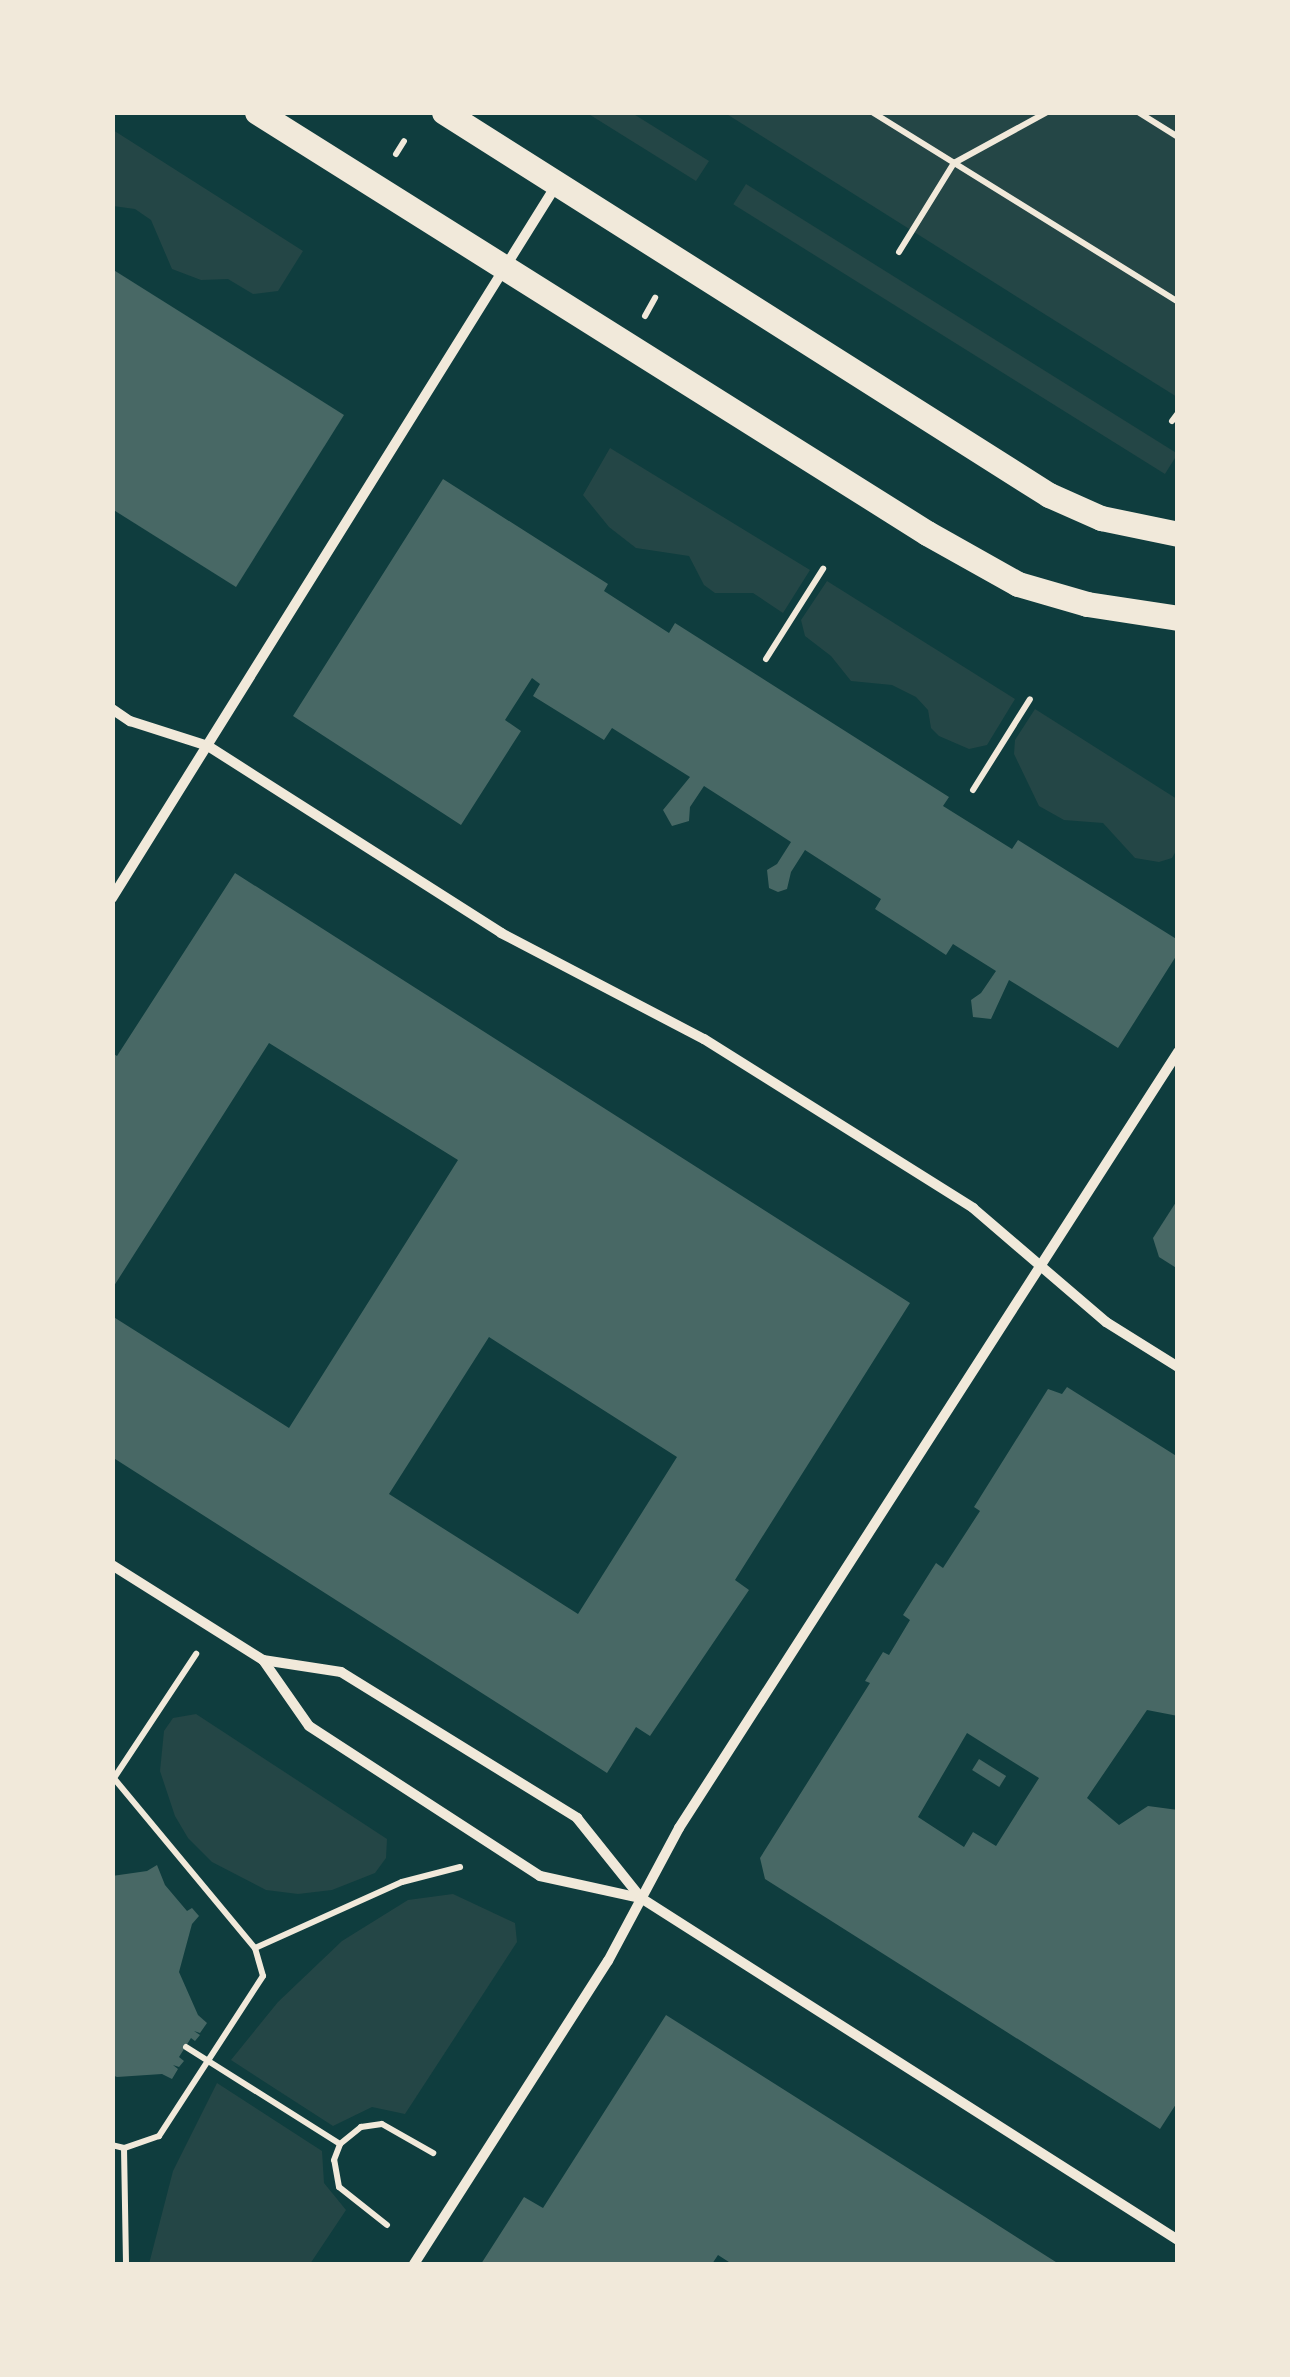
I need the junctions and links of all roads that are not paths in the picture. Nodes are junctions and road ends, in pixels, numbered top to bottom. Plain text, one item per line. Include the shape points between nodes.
1 (257, 112) edge
2 (444, 112) edge
3 (557, 184) junction
4 (506, 268) junction
5 (1178, 534) edge
6 (1178, 618) edge
7 (112, 709) edge
8 (208, 746) junction
9 (112, 898) edge
10 (1178, 1052) edge
11 (1041, 1266) junction
12 (1178, 1367) edge
13 (112, 1565) edge
14 (264, 1660) junction
15 (641, 1898) junction
16 (1178, 2240) edge
17 (414, 2264) edge

1 - 4 main road
2 - 3 main road
3 - 4 street
3 - 5 main road via 1049,494 1101,518
4 - 6 main road via 1018,584 1087,604
4 - 8 street
7 - 8 street
8 - 9 street
8 - 11 street via 501,932 704,1039 973,1208
10 - 11 street
11 - 12 street via 1106,1322
11 - 15 street via 679,1828
13 - 14 street
14 - 15 street via 341,1672 577,1818
14 - 15 street via 309,1726 540,1876
15 - 16 street
15 - 17 street via 608,1961

